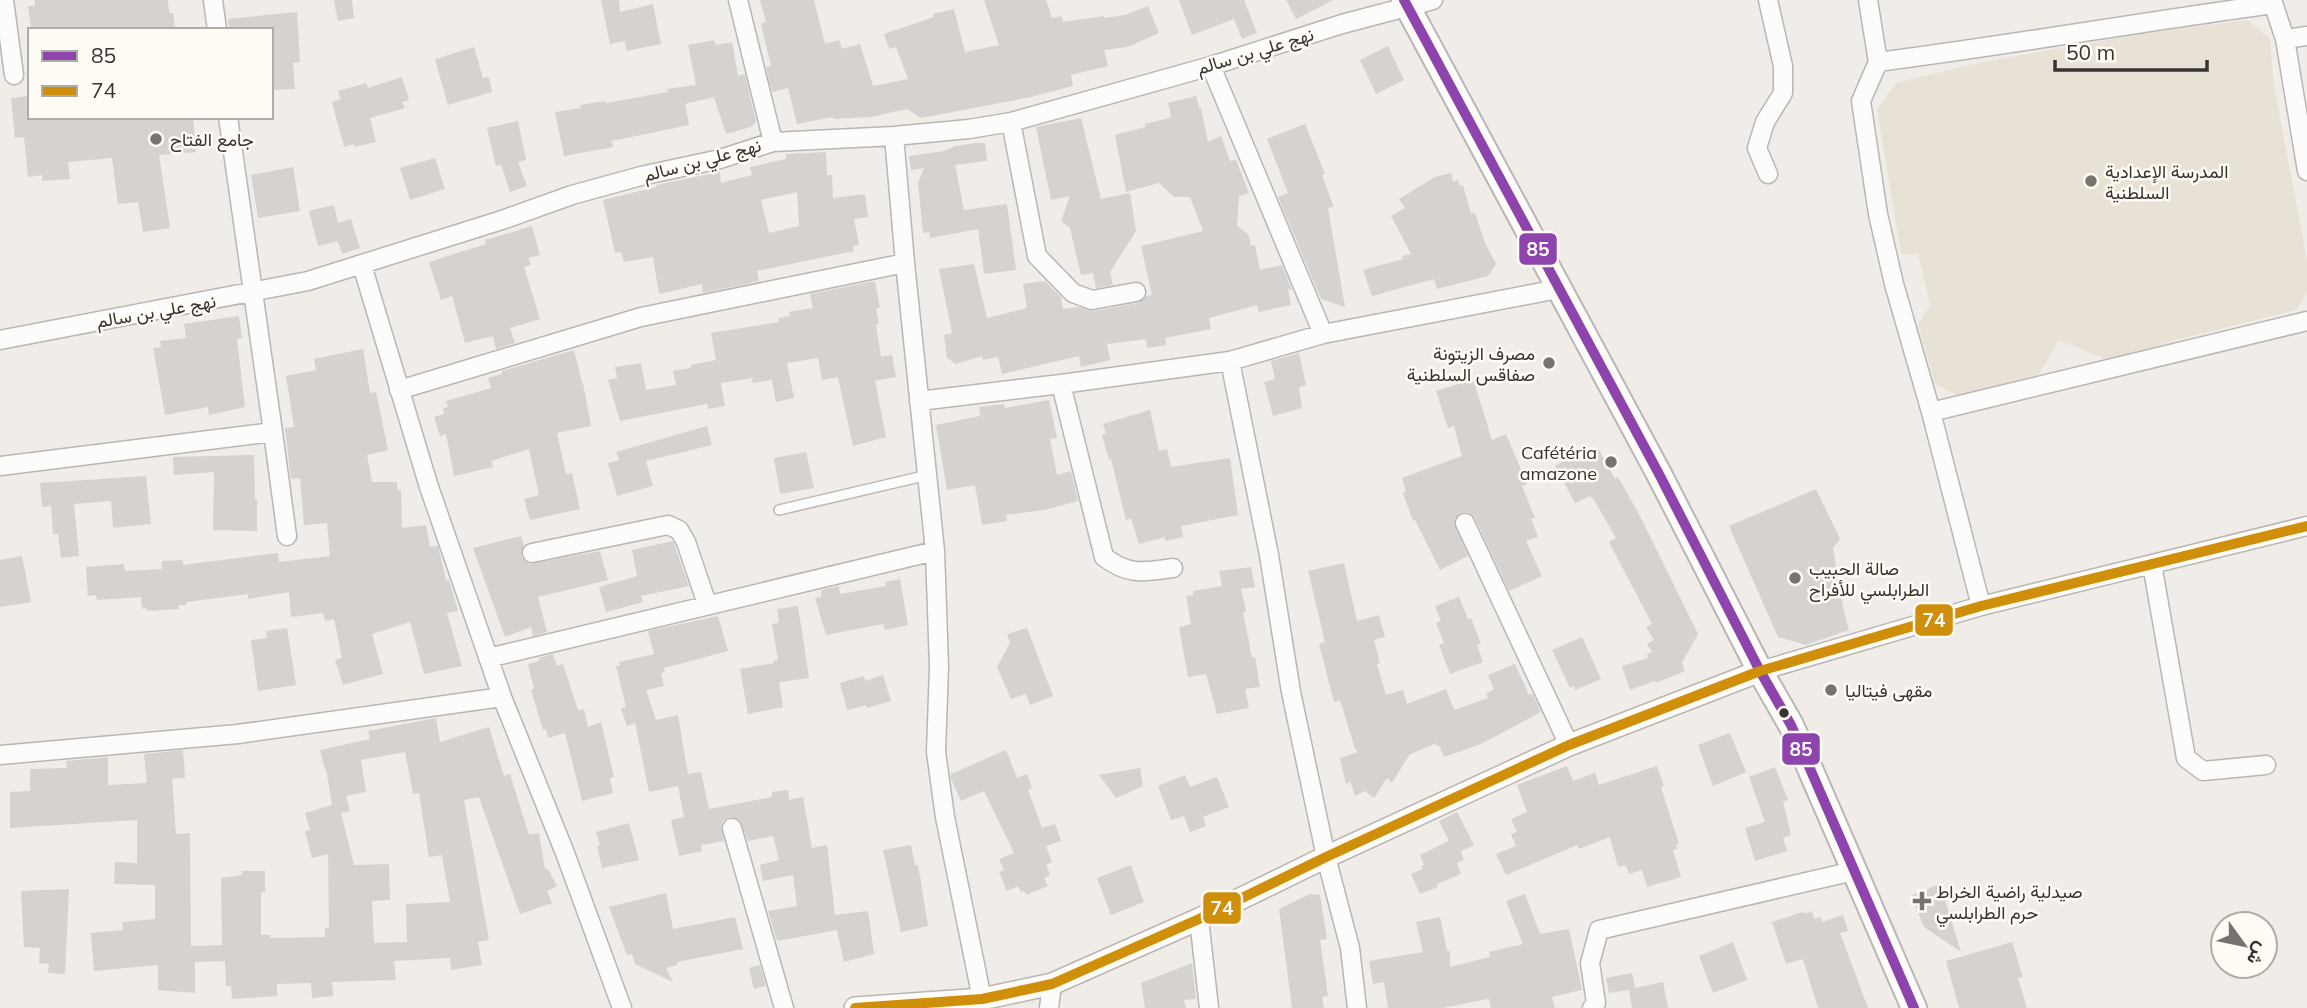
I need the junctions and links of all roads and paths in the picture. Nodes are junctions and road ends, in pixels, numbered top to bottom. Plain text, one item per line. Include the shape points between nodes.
1 (4, 0) edge
2 (213, 0) edge
3 (738, 0) edge
4 (1433, 0) edge
5 (1768, 0) edge
6 (1868, 0) edge
7 (2273, 2) edge
8 (1406, 4) edge
9 (217, 28) edge
10 (2307, 36) edge
11 (2285, 39) junction
12 (1878, 62) junction
13 (1211, 66) junction
14 (14, 75) dead end
15 (228, 119) edge
16 (1012, 122) junction
17 (894, 136) junction
18 (773, 142) junction
19 (2307, 170) edge
20 (1768, 174) dead end
21 (905, 263) junction
22 (362, 265) junction
23 (1558, 289) junction
24 (1136, 292) dead end
25 (252, 294) junction
26 (2307, 321) edge
27 (1323, 334) junction
28 (0, 340) edge
29 (1230, 362) junction
30 (1061, 384) junction
31 (399, 390) junction
32 (919, 401) junction
33 (1931, 412) junction
34 (273, 432) junction
35 (0, 466) edge
36 (928, 475) junction
37 (779, 510) dead end
38 (1465, 523) dead end
39 (2307, 526) edge
40 (287, 536) dead end
41 (935, 551) junction
42 (532, 553) dead end
43 (2152, 564) junction
44 (1173, 568) dead end
45 (707, 604) junction
46 (1981, 606) junction
47 (488, 658) junction
48 (1760, 671) junction
49 (502, 697) junction
50 (1569, 745) junction
51 (0, 755) edge
52 (2266, 765) dead end
53 (732, 828) dead end
54 (1326, 857) junction
55 (1854, 871) junction
56 (1199, 919) junction
57 (1052, 984) junction
58 (982, 999) junction
59 (622, 1008) edge
60 (783, 1008) edge
61 (855, 1008) edge
62 (1049, 1008) edge
63 (1209, 1008) edge
64 (1357, 1008) edge
65 (1592, 1008) edge
66 (1914, 1008) edge

1 - 14 street
2 - 9 street
3 - 18 street
4 - 8 street, نهج علي بن سالم
5 - 20 street via 1783,66 1783,93 1765,122 1757,148
6 - 12 street
7 - 11 street
7 - 12 street
8 - 13 street, نهج علي بن سالم
8 - 23 main road
10 - 11 street
11 - 19 street
12 - 33 street via 1861,101 1878,214
13 - 16 street, نهج علي بن سالم
13 - 27 street
15 - 25 street
16 - 17 street, نهج علي بن سالم
16 - 24 street via 1037,256 1073,293 1083,297 1092,300
17 - 18 street, نهج علي بن سالم
17 - 21 street
18 - 22 street, نهج علي بن سالم via 572,195
21 - 31 street via 641,317
21 - 32 street
22 - 25 street, نهج علي بن سالم
22 - 31 street
23 - 27 street
23 - 48 main road
25 - 28 street, نهج علي بن سالم
25 - 34 street
26 - 33 street
27 - 29 street
29 - 30 street
29 - 54 street
30 - 32 street
30 - 44 street via 1104,557 1126,570
31 - 47 street
32 - 36 street
33 - 46 street
34 - 35 street
34 - 40 street
36 - 37 lane
36 - 41 street
38 - 50 street
39 - 43 street
41 - 45 street
41 - 58 street via 936,752
42 - 45 street via 668,525 679,530 686,542
43 - 46 street
43 - 52 street via 2186,758 2203,771
45 - 47 street
46 - 48 street
47 - 49 street
48 - 50 street
48 - 55 main road via 1791,725
49 - 51 street via 238,734
49 - 59 street
50 - 54 street
53 - 60 street
54 - 56 street
54 - 64 street via 1350,948
55 - 65 street via 1599,930 1590,963 1596,1003
55 - 66 main road
56 - 57 street
56 - 63 street
57 - 58 street
57 - 62 street
58 - 61 street

